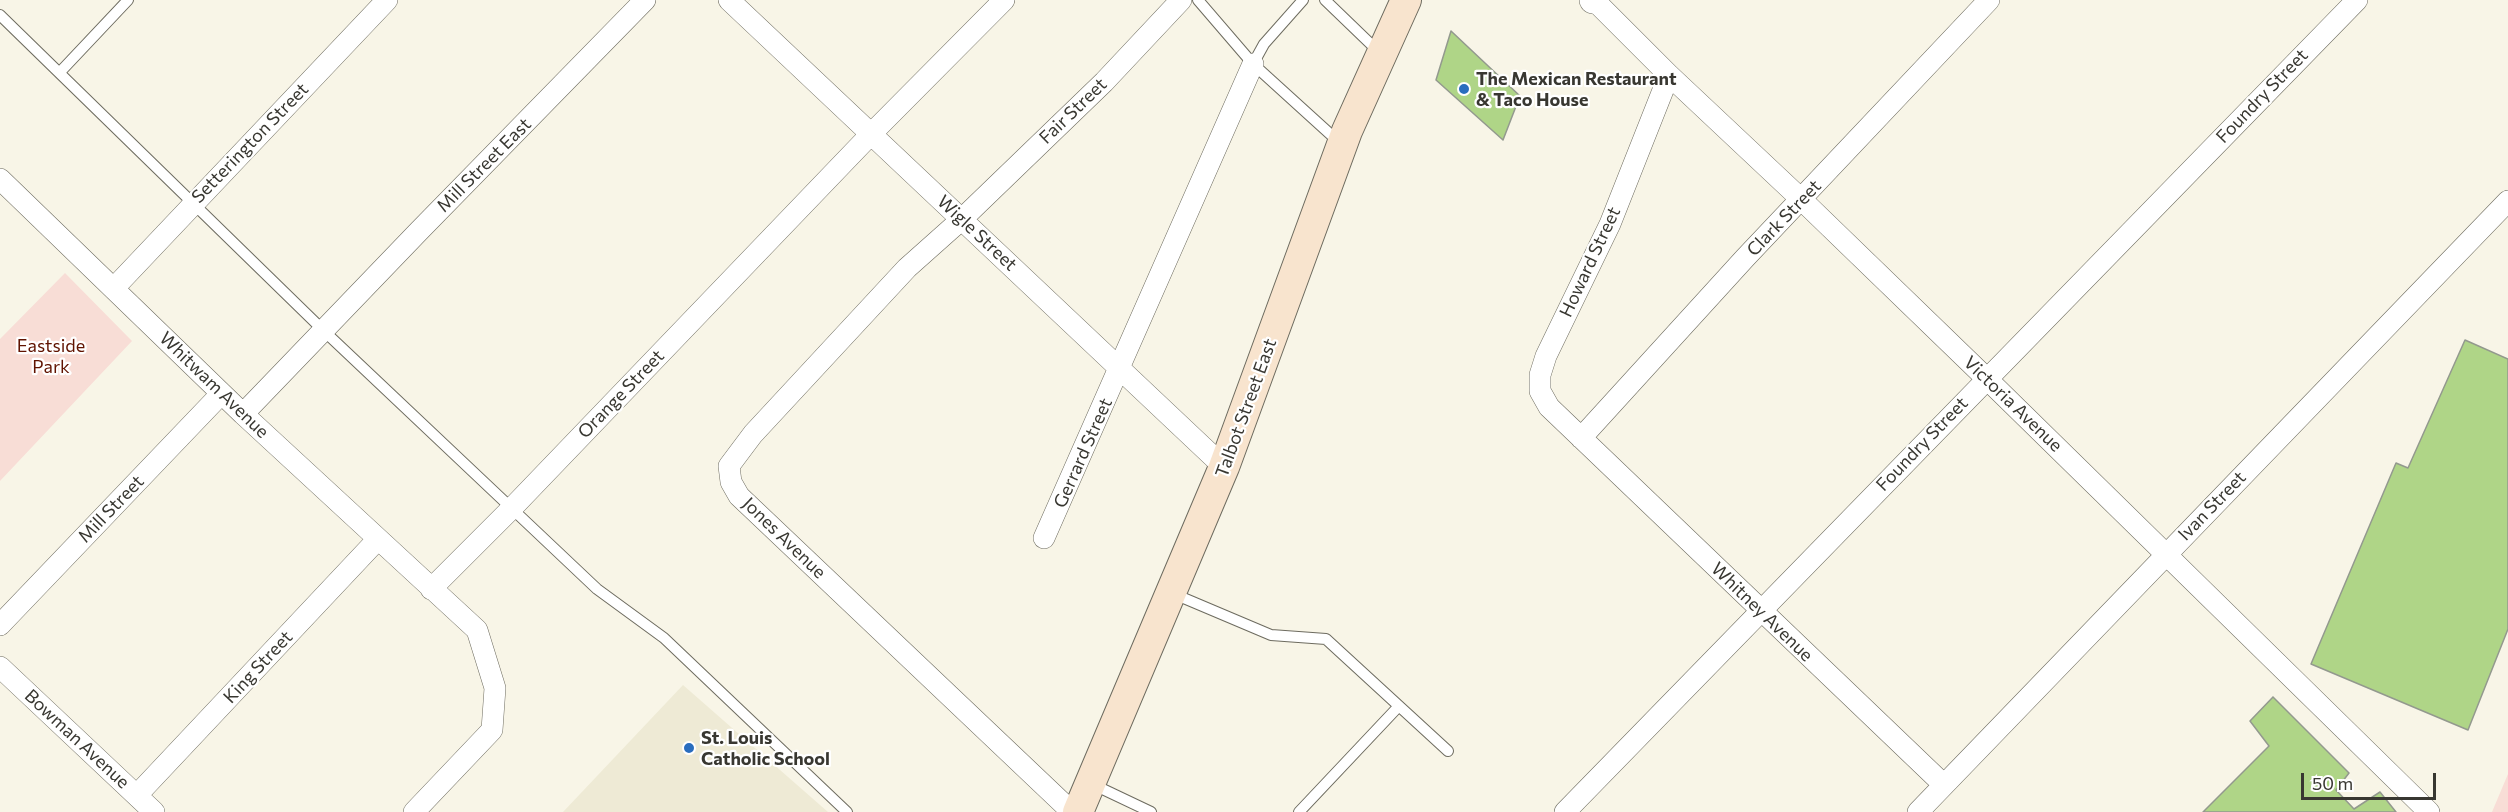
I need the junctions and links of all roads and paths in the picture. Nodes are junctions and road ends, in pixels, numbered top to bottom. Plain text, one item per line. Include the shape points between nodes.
1 (128, 0) edge
2 (387, 0) edge
3 (645, 0) edge
4 (729, 0) edge
5 (1004, 0) edge
6 (1181, 0) edge
7 (1198, 0) edge
8 (1303, 0) edge
9 (1325, 0) edge
10 (1594, 0) edge
11 (1989, 0) edge
12 (2357, 0) edge
13 (1404, 1) edge
14 (0, 15) edge
15 (1382, 54) junction
16 (1253, 64) junction
17 (61, 72) junction
18 (1669, 75) junction
19 (872, 133) junction
20 (1342, 145) junction
21 (0, 179) edge
22 (1802, 200) junction
23 (2508, 201) edge
24 (193, 203) junction
25 (962, 219) junction
26 (114, 288) junction
27 (324, 331) junction
28 (1121, 368) junction
29 (1986, 378) junction
30 (222, 394) junction
31 (243, 414) junction
32 (1581, 438) junction
33 (1224, 467) junction
34 (512, 508) junction
35 (1044, 538) dead end
36 (378, 539) junction
37 (2166, 553) junction
38 (431, 589) junction
39 (1171, 592) junction
40 (1760, 610) junction
41 (0, 625) edge
42 (0, 667) edge
43 (1399, 706) junction
44 (1448, 751) dead end
45 (1090, 783) junction
46 (1944, 785) junction
47 (137, 795) junction
48 (154, 812) edge
49 (414, 812) edge
50 (847, 812) edge
51 (1072, 812) edge
52 (1078, 812) edge
53 (1151, 812) edge
54 (1299, 812) edge
55 (1565, 812) edge
56 (1918, 812) edge
57 (2429, 812) edge

1 - 17 lane
2 - 24 street, Setterington Street
3 - 27 street, Mill Street East
4 - 19 street, Wigle Street
5 - 19 street, Orange Street
6 - 25 street, Fair Street via 1104,82
7 - 16 lane
8 - 16 lane via 1264,44
9 - 15 lane
10 - 18 street, Victoria Avenue
11 - 22 street, Clark Street
12 - 29 street, Foundry Street
13 - 15 main road, Talbot Street East
14 - 17 lane
15 - 20 main road, Talbot Street East
16 - 20 lane
16 - 28 street, Gerrard Street
17 - 24 lane
18 - 22 street, Victoria Avenue
18 - 32 street, Howard Street via 1610,224 1540,375 1540,391 1549,407
19 - 25 street, Wigle Street
19 - 34 street, Orange Street
20 - 33 main road, Talbot Street East
21 - 26 street, Whitwam Avenue
22 - 29 street, Victoria Avenue
22 - 32 street, Clark Street
23 - 37 street, Ivan Street
24 - 26 street, Setterington Street
24 - 27 lane
25 - 28 street, Wigle Street
25 - 51 street, Jones Avenue via 907,268 753,434 729,466 731,482 739,495
26 - 30 street, Whitwam Avenue
27 - 31 street
27 - 34 lane
28 - 33 street, Wigle Street
28 - 35 street, Gerrard Street
29 - 37 street, Victoria Avenue
29 - 40 street, Foundry Street
30 - 31 street, Whitwam Avenue
30 - 41 street, Mill Street
31 - 36 street, Whitwam Avenue
32 - 40 street, Whitney Avenue
33 - 39 main road, Talbot Street East
34 - 38 street, Orange Street
34 - 50 lane via 597,589 680,652
36 - 38 street, Whitwam Avenue
36 - 47 street, King Street
37 - 46 street, Ivan Street
37 - 57 street, Victoria Avenue
38 - 49 street via 477,630 495,688 492,730
39 - 43 lane via 1270,635 1326,639
39 - 45 main road, Talbot Street East
40 - 46 street, Whitney Avenue
40 - 55 street, Foundry Street
42 - 47 street, Bowman Avenue
43 - 44 lane
43 - 54 lane
45 - 52 main road, Talbot Street East
45 - 53 lane
46 - 56 street, Ivan Street
47 - 48 street, Bowman Avenue

